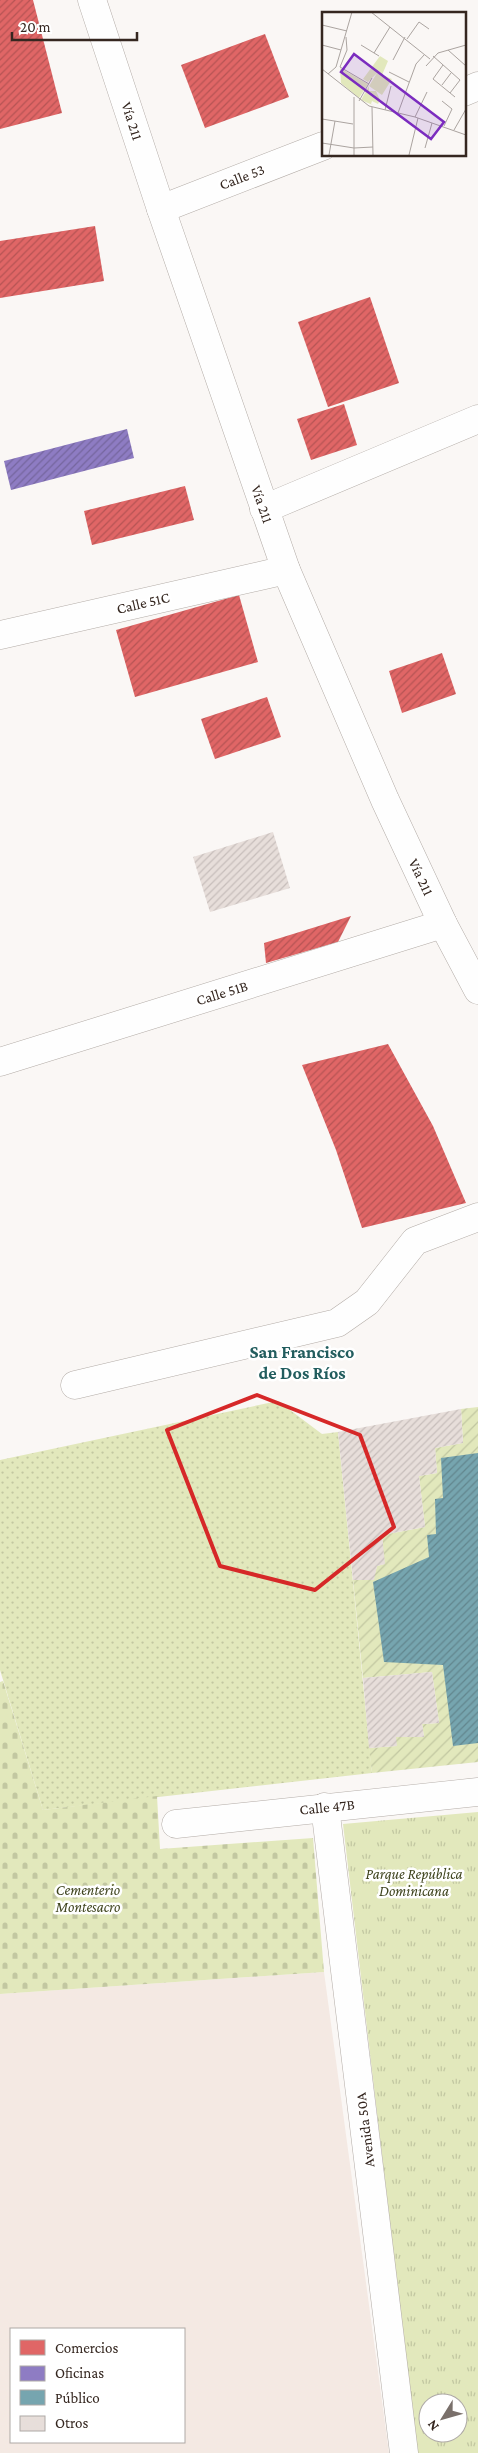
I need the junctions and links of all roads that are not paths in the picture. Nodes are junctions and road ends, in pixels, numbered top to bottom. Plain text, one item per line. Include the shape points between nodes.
1 (92, 0) edge
2 (478, 86) edge
3 (466, 91) edge
4 (322, 146) edge
5 (161, 209) junction
6 (478, 419) edge
7 (264, 510) junction
8 (286, 570) junction
9 (0, 635) edge
10 (443, 924) junction
11 (478, 990) edge
12 (0, 1062) edge
13 (478, 1217) edge
14 (75, 1385) dead end
15 (478, 1792) edge
16 (325, 1807) junction
17 (176, 1824) dead end
18 (404, 2453) edge

1 - 5 street, Vía 211
2 - 3 street
4 - 5 street, Calle 53
5 - 7 street, Vía 211
6 - 7 street
7 - 8 street, Vía 211
8 - 9 street, Calle 51C
8 - 10 street, Vía 211 via 385,800
10 - 11 street, Vía 211
10 - 12 street, Calle 51B
13 - 14 street via 415,1241 367,1302 336,1322
15 - 16 street, Calle 47B
16 - 17 street, Calle 47B
16 - 18 street, Avenida 50A

